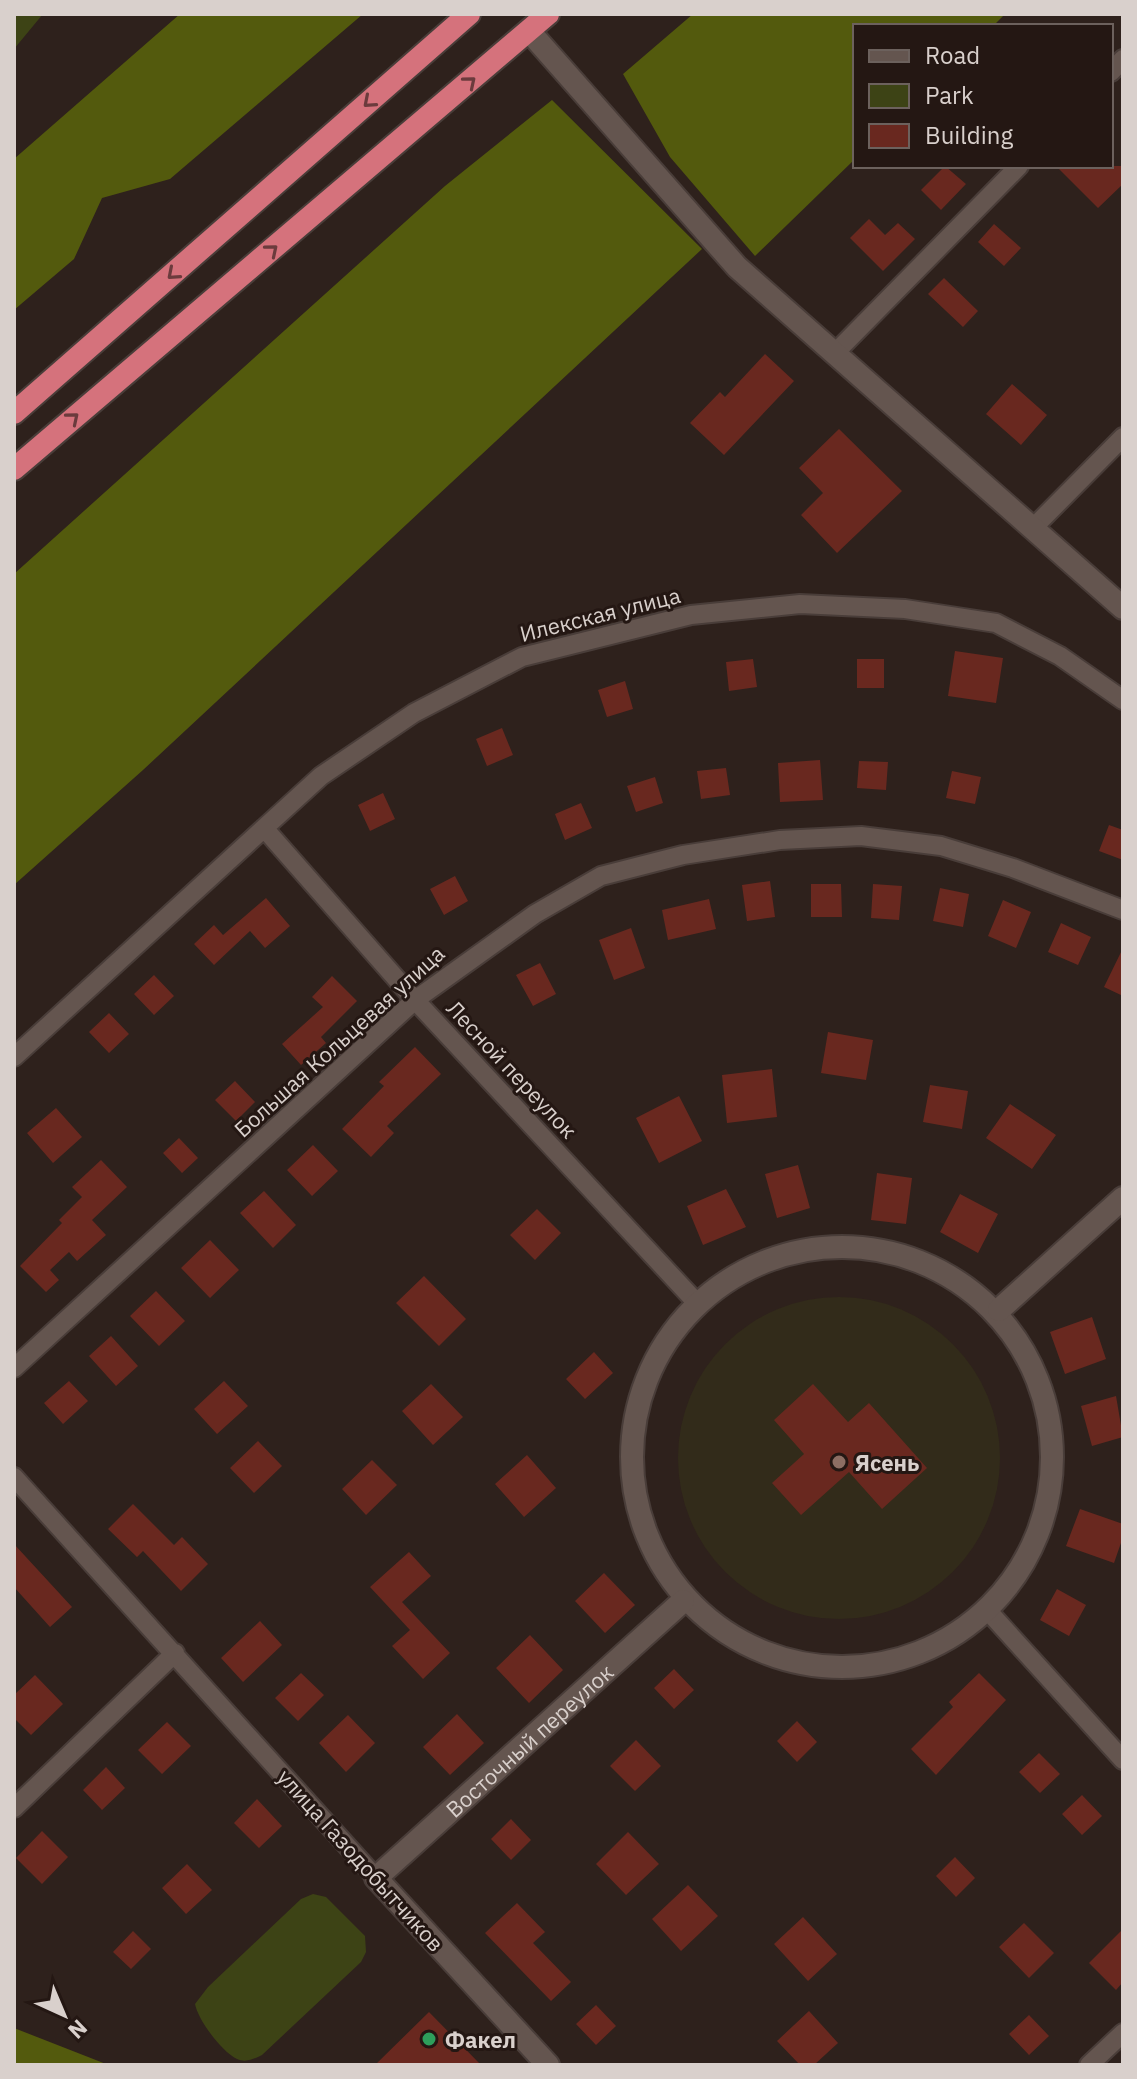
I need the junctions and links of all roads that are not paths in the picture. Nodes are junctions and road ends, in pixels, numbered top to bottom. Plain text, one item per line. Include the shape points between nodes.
1 (469, 14) edge
2 (548, 14) edge
3 (529, 31) junction
4 (1017, 168) edge
5 (835, 353) junction
6 (14, 413) edge
7 (1123, 437) edge
8 (14, 469) edge
9 (1034, 527) junction
10 (1123, 608) edge
11 (1123, 700) edge
12 (264, 828) junction
13 (1123, 910) edge
14 (415, 1000) junction
15 (14, 1057) edge
16 (1123, 1198) edge
17 (696, 1302) junction
18 (999, 1310) junction
19 (14, 1368) edge
20 (14, 1477) edge
21 (683, 1601) junction
22 (989, 1612) junction
23 (175, 1653) junction
24 (1123, 1760) edge
25 (14, 1808) edge
26 (376, 1878) junction
27 (1123, 2033) edge
28 (548, 2065) edge
29 (1089, 2065) edge

1 -> 6 highway
2 - 3 highway
3 - 5 street via 737,267
8 -> 3 highway
4 - 5 street
5 - 9 street
7 - 9 street
9 - 10 street
11 - 12 street, Илекская улица via 1060,656 996,623 905,609 800,604 691,615 522,657 414,713 321,776
12 - 14 street, Лесной переулок
12 - 15 street, Илекская улица
13 - 14 street, Большая Кольцевая улица via 941,846 861,836 780,840 683,855 601,876 535,914
14 - 17 street, Лесной переулок
14 - 19 street, Большая Кольцевая улица
16 - 18 street
17 - 18 street via 754,1265 812,1248 874,1248 939,1269
17 - 21 street via 673,1331 640,1391 631,1446 639,1510 653,1551
18 - 22 street via 1040,1385 1053,1444 1042,1524 1019,1572
20 - 23 street, улица Газодобытчиков
21 - 22 street via 756,1648 823,1666 908,1659
21 - 26 street, Восточный переулок
22 - 24 street
23 - 25 street
23 - 26 street, улица Газодобытчиков
26 - 28 street, улица Газодобытчиков
27 - 29 street

